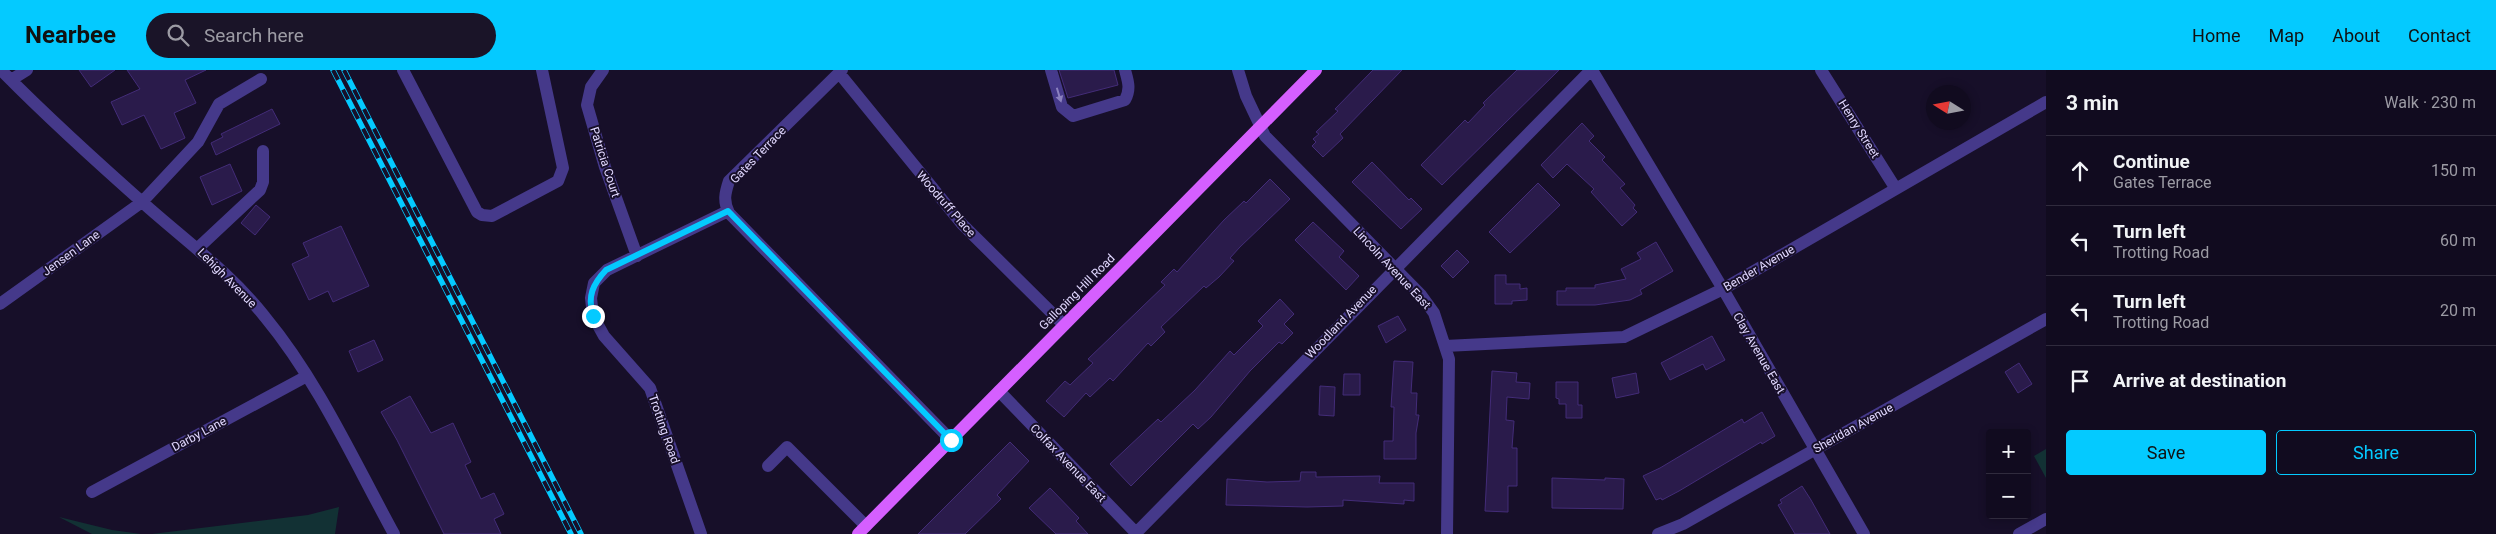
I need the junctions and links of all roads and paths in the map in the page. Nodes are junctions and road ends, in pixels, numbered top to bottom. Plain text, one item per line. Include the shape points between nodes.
1 (1, 70) edge
2 (27, 70) edge
3 (403, 70) edge
4 (542, 70) edge
5 (603, 70) edge
6 (1051, 70) edge
7 (1125, 70) edge
8 (1238, 70) edge
9 (1316, 70) edge
10 (1592, 70) edge
11 (1821, 70) edge
12 (841, 71) edge
13 (261, 79) dead end
14 (11, 80) junction
15 (2046, 102) edge
16 (1260, 126) junction
17 (263, 152) dead end
18 (1896, 189) junction
19 (142, 202) junction
20 (728, 211) junction
21 (198, 248) junction
22 (636, 256) junction
23 (1394, 268) junction
24 (1722, 289) junction
25 (0, 304) edge
26 (2046, 319) edge
27 (1064, 325) junction
28 (1445, 346) junction
29 (307, 376) junction
30 (999, 391) junction
31 (951, 440) junction
32 (1815, 449) junction
33 (768, 466) dead end
34 (92, 492) dead end
35 (2046, 519) edge
36 (862, 530) edge
37 (394, 534) edge
38 (701, 534) edge
39 (1136, 534) edge
40 (1448, 534) edge
41 (1658, 534) edge
42 (1864, 534) edge
43 (2019, 534) edge

1 - 14 street, Lehigh Avenue
2 - 14 street
3 - 4 street via 477,212 492,216 558,182 562,176 564,168
5 - 22 street, Patricia Court via 591,87 588,105 605,167
6 -> 7 street via 1062,107 1073,116 1126,100 1129,84
8 - 16 street, Lincoln Avenue East
9 - 16 main road, Galloping Hill Road
10 - 23 street, Woodland Avenue
10 - 24 street, Clay Avenue East
11 - 18 street, Henry Street
12 - 20 street, Gates Terrace via 729,181 724,200
12 - 27 street, Woodruff Place via 962,224
13 - 19 street, Jensen Lane via 218,104 198,142
14 - 19 street, Lehigh Avenue via 48,118
15 - 18 street, Bender Avenue
16 - 23 street, Lincoln Avenue East via 1265,136
16 - 27 main road, Galloping Hill Road
17 - 21 street via 260,190
18 - 24 street, Bender Avenue
19 - 21 street, Lehigh Avenue
19 - 25 street, Jensen Lane
20 - 22 street, Trotting Road
20 - 31 street
21 - 29 street, Lehigh Avenue via 266,317
22 - 38 street, Trotting Road via 606,270 594,283 591,309 604,336 650,388
23 - 28 street, Lincoln Avenue East via 1421,295 1434,314
23 - 39 street, Woodland Avenue
24 - 28 street, Bender Avenue via 1624,337
24 - 32 street, Clay Avenue East
26 - 32 street, Sheridan Avenue
27 - 30 main road, Galloping Hill Road
28 - 40 street, Lincoln Avenue East via 1450,359
29 - 34 street, Darby Lane
29 - 37 street, Lehigh Avenue
30 - 31 main road, Galloping Hill Road
30 - 39 street, Colfax Avenue East
31 - 36 main road, Galloping Hill Road
32 - 41 street, Sheridan Avenue via 1683,524
32 - 42 street, Clay Avenue East
33 - 36 street via 787,447
35 - 43 street

